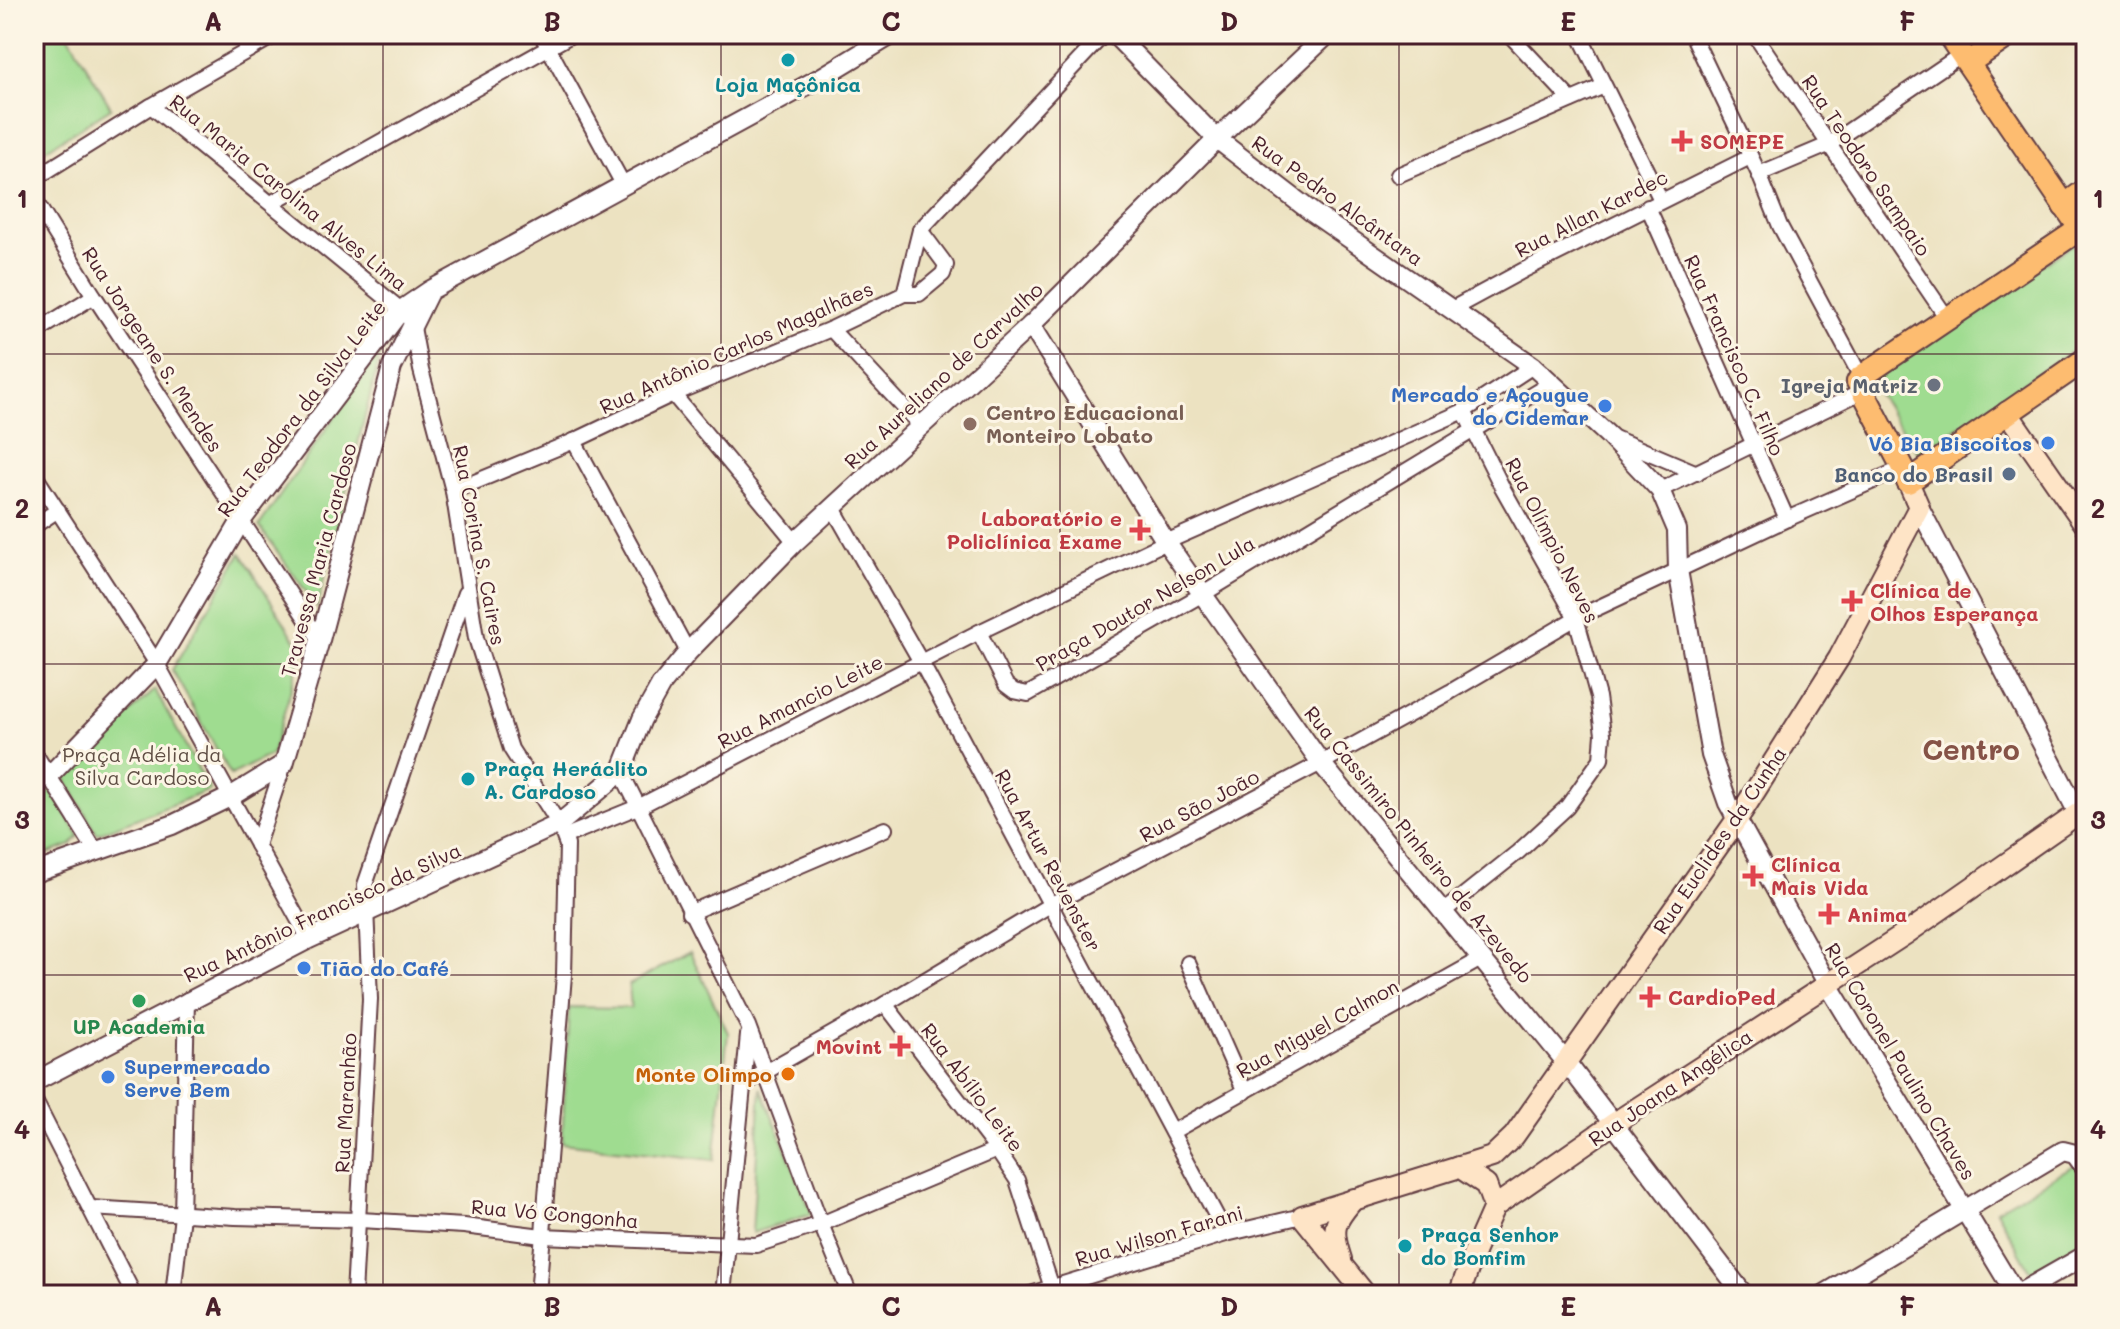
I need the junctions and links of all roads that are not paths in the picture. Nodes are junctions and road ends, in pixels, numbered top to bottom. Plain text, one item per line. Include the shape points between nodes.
1 (277, 34) edge
2 (541, 34) edge
3 (573, 34) edge
4 (893, 34) edge
5 (1104, 34) edge
6 (1114, 34) edge
7 (1328, 34) edge
8 (1509, 34) edge
9 (1579, 34) edge
10 (1692, 34) edge
11 (1754, 34) edge
12 (1948, 34) edge
13 (2011, 34) edge
14 (549, 48) junction
15 (1965, 59) junction
16 (1604, 86) junction
17 (1571, 100) junction
18 (151, 106) junction
19 (1217, 139) junction
20 (1828, 145) junction
21 (1750, 157) junction
22 (1759, 174) junction
23 (1398, 175) dead end
24 (34, 179) edge
25 (624, 186) junction
26 (2086, 190) edge
27 (34, 199) edge
28 (271, 203) junction
29 (1655, 203) junction
30 (2064, 206) junction
31 (920, 230) junction
32 (2083, 233) edge
33 (904, 294) junction
34 (94, 296) junction
35 (1452, 309) junction
36 (407, 316) junction
37 (1947, 318) junction
38 (1031, 325) junction
39 (831, 329) junction
40 (34, 333) edge
41 (2086, 359) edge
42 (1533, 366) junction
43 (1553, 382) junction
44 (1861, 384) junction
45 (673, 394) junction
46 (1464, 411) junction
47 (2007, 412) junction
48 (922, 427) junction
49 (1475, 431) junction
50 (1609, 436) junction
51 (574, 441) junction
52 (1752, 444) junction
53 (1697, 473) junction
54 (34, 474) edge
55 (1906, 475) junction
56 (1660, 490) junction
57 (453, 491) junction
58 (1919, 507) junction
59 (833, 508) junction
60 (58, 510) junction
61 (1787, 519) junction
62 (241, 521) junction
63 (34, 526) edge
64 (2086, 526) edge
65 (795, 542) junction
66 (1166, 542) junction
67 (1678, 570) junction
68 (466, 589) junction
69 (1203, 594) junction
70 (1576, 618) junction
71 (979, 632) junction
72 (320, 640) junction
73 (688, 652) junction
74 (921, 662) junction
75 (157, 664) junction
76 (34, 752) edge
77 (1321, 763) junction
78 (284, 764) junction
79 (621, 772) junction
80 (41, 779) edge
81 (230, 797) junction
82 (640, 806) junction
83 (2083, 816) edge
84 (1738, 818) junction
85 (885, 829) dead end
86 (562, 830) junction
87 (257, 845) junction
88 (95, 850) junction
89 (34, 873) edge
90 (1050, 905) junction
91 (1444, 911) junction
92 (368, 913) junction
93 (689, 913) junction
94 (309, 939) junction
95 (1481, 959) junction
96 (1188, 963) dead end
97 (1827, 983) junction
98 (187, 1000) junction
99 (885, 1004) junction
100 (748, 1026) junction
101 (1566, 1062) junction
102 (764, 1072) junction
103 (34, 1082) edge
104 (744, 1084) junction
105 (1245, 1092) junction
106 (34, 1099) edge
107 (1613, 1124) junction
108 (1172, 1132) junction
109 (997, 1150) junction
110 (1459, 1167) junction
111 (2086, 1169) edge
112 (1354, 1199) junction
113 (1494, 1207) junction
114 (91, 1208) junction
115 (1963, 1210) junction
116 (182, 1215) junction
117 (1302, 1216) junction
118 (360, 1220) junction
119 (821, 1224) junction
120 (1226, 1234) junction
121 (542, 1236) junction
122 (725, 1245) junction
123 (2086, 1255) edge
124 (1342, 1264) junction
125 (1052, 1288) junction
126 (134, 1295) edge
127 (173, 1295) edge
128 (354, 1295) edge
129 (538, 1295) edge
130 (723, 1295) edge
131 (850, 1295) edge
132 (1027, 1295) edge
133 (1366, 1295) edge
134 (1459, 1295) edge
135 (1744, 1295) edge
136 (1823, 1295) edge
137 (2016, 1295) edge

1 - 18 street
2 - 14 street
3 - 14 street
4 - 25 street, Rua Teodora da Silva Leite
5 - 31 street, Rua Antônio Carlos Magalhães
6 - 19 street, Rua Pedro Alcântara
7 - 19 street, Rua Aureliano de Carvalho
8 - 17 street
9 - 16 street, Rua Francisco C. Filho
10 - 21 street
11 - 20 street, Rua Teodoro Sampaio
12 - 15 main road
13 - 15 main road
14 - 25 street
14 - 28 street
15 - 20 street
15 - 30 main road
16 - 17 street
16 - 29 street, Rua Francisco C. Filho
17 - 23 street
18 - 24 street
18 - 28 street, Rua Maria Carolina Alves Lima
19 - 35 street, Rua Pedro Alcântara
19 - 38 street, Rua Aureliano de Carvalho
20 - 22 street
20 - 37 street, Rua Teodoro Sampaio
21 - 22 street
21 - 29 street, Rua Allan Kardec
22 - 44 street
25 - 36 street, Rua Teodora da Silva Leite via 429,291
26 - 30 main road
27 - 34 street, Rua Jorgeane S. Mendes
28 - 36 street, Rua Maria Carolina Alves Lima
29 - 35 street, Rua Allan Kardec
29 - 52 street, Rua Francisco C. Filho
30 - 32 main road
31 - 33 street, Rua Antônio Carlos Magalhães
31 - 33 street via 946,265 919,294
32 - 37 main road
33 - 39 street, Rua Antônio Carlos Magalhães
34 - 40 street
34 - 62 street, Rua Jorgeane S. Mendes
35 - 42 street, Rua Pedro Alcântara
36 - 57 street, Rua Corina S. Caires
36 - 62 street, Rua Teodora da Silva Leite
36 - 72 street, Travessa Maria Cardoso
37 - 44 main road
38 - 48 street, Rua Aureliano de Carvalho
38 - 66 street, Rua Cassimiro Pinheiro de Azevedo
39 - 45 street, Rua Antônio Carlos Magalhães
39 - 48 street
41 - 47 main road
42 - 43 street, Rua Pedro Alcântara
42 - 46 street, Praça Doutor Nelson Lula
43 - 49 street, Praça Doutor Nelson Lula
43 - 50 street, Rua Pedro Alcântara
44 - 52 street
44 - 55 main road
45 - 51 street, Rua Antônio Carlos Magalhães
45 - 65 street
46 - 49 street, Rua Olímpio Neves
46 - 66 street, Praça Doutor Nelson Lula
47 - 55 main road
47 - 64 main road
48 - 59 street, Rua Aureliano de Carvalho
49 - 69 street, Praça Doutor Nelson Lula
49 - 70 street, Rua Olímpio Neves
50 - 53 street
50 - 56 street, Rua Pedro Alcântara
51 - 57 street, Rua Antônio Carlos Magalhães
51 - 73 street
52 - 53 street
52 - 61 street, Rua Francisco C. Filho
53 - 56 street
54 - 60 street
55 - 58 main road
55 - 61 street, Rua São João
56 - 67 street, Rua Coronel Paulino Chaves via 1677,530
57 - 68 street, Rua Corina S. Caires
58 - 83 street
58 - 84 main road, Rua Euclides da Cunha via 1839,658
59 - 65 street, Rua Aureliano de Carvalho
59 - 74 street, Rua Artur Revenster
60 - 63 street
60 - 75 street
61 - 67 street, Rua São João
62 - 72 street, Rua Jorgeane S. Mendes
62 - 75 street, Rua Teodora da Silva Leite
65 - 73 street, Rua Aureliano de Carvalho
66 - 69 street, Rua Cassimiro Pinheiro de Azevedo
66 - 71 street, Praça Doutor Nelson Lula
67 - 70 street, Rua São João
67 - 84 street, Rua Coronel Paulino Chaves via 1711,755
68 - 86 street, Rua Corina S. Caires via 511,749
68 - 92 street via 365,885
69 - 71 street, Praça Doutor Nelson Lula via 1028,694 1006,685
69 - 77 street, Rua Cassimiro Pinheiro de Azevedo
70 - 77 street, Rua São João
70 - 91 street, Rua Olímpio Neves via 1598,697 1601,759 1567,807
71 - 74 street, Rua Amancio Leite
72 - 78 street, Travessa Maria Cardoso
73 - 79 street, Rua Aureliano de Carvalho via 642,719
74 - 82 street, Rua Amancio Leite
74 - 90 street, Rua Artur Revenster
75 - 80 street, Rua Teodora da Silva Leite
75 - 81 street
76 - 80 street
77 - 90 street, Rua São João
77 - 91 street, Rua Cassimiro Pinheiro de Azevedo
78 - 81 street
78 - 87 street, Travessa Maria Cardoso
79 - 82 street
79 - 86 street, Rua Antônio Francisco da Silva
80 - 88 street
81 - 87 street
81 - 88 street via 172,825
82 - 86 street, Rua Amancio Leite
82 - 93 street
83 - 97 main road, Rua Joana Angélica
84 - 97 street, Rua Coronel Paulino Chaves
84 - 101 main road, Rua Euclides da Cunha
85 - 93 street
86 - 92 street, Rua Antônio Francisco da Silva
86 - 121 street via 564,975
87 - 94 street
88 - 89 street
90 - 99 street, Rua São João
90 - 108 street, Rua Artur Revenster
91 - 95 street, Rua Cassimiro Pinheiro de Azevedo
92 - 94 street, Rua Antônio Francisco da Silva
92 - 118 street, Rua Maranhão via 370,999
93 - 100 street
94 - 98 street, Rua Antônio Francisco da Silva
95 - 101 street, Rua Cassimiro Pinheiro de Azevedo
95 - 105 street, Rua Miguel Calmon
96 - 105 street
97 - 107 main road, Rua Joana Angélica
97 - 115 street, Rua Coronel Paulino Chaves
98 - 103 street, Rua Antônio Francisco da Silva
98 - 116 street
99 - 102 street, Rua São João
99 - 109 street, Rua Abílio Leite
100 - 102 street
100 - 104 street
101 - 107 street, Rua Cassimiro Pinheiro de Azevedo
101 - 110 main road, Rua Euclides da Cunha via 1514,1136 1492,1157
102 - 104 street, Rua São João
102 - 119 street
104 - 122 street
105 - 108 street, Rua Miguel Calmon
106 - 114 street
107 - 113 main road, Rua Joana Angélica
107 - 135 street, Rua Cassimiro Pinheiro de Azevedo
108 - 120 street, Rua Artur Revenster
109 - 119 street, Rua Vó Congonha
109 - 125 street, Rua Abílio Leite via 1017,1180
110 - 112 main road
110 - 113 main road via 1486,1185
111 - 115 street via 2075,1154 2063,1151
112 - 117 main road
112 - 124 main road via 1337,1219 1334,1237
113 - 134 main road
114 - 116 street, Rua Vó Congonha
114 - 126 street
115 - 136 street
115 - 137 street, Rua Coronel Paulino Chaves
116 - 118 street, Rua Vó Congonha
116 - 127 street
117 - 120 street, Rua Wilson Farani
117 - 124 main road
118 - 121 street, Rua Vó Congonha
118 - 128 street, Rua Maranhão
119 - 122 street, Rua Vó Congonha via 756,1245
119 - 131 street
120 - 125 street, Rua Wilson Farani
121 - 122 street, Rua Vó Congonha
121 - 129 street
122 - 130 street
123 - 137 street
124 - 133 main road
125 - 132 street, Rua Wilson Farani

